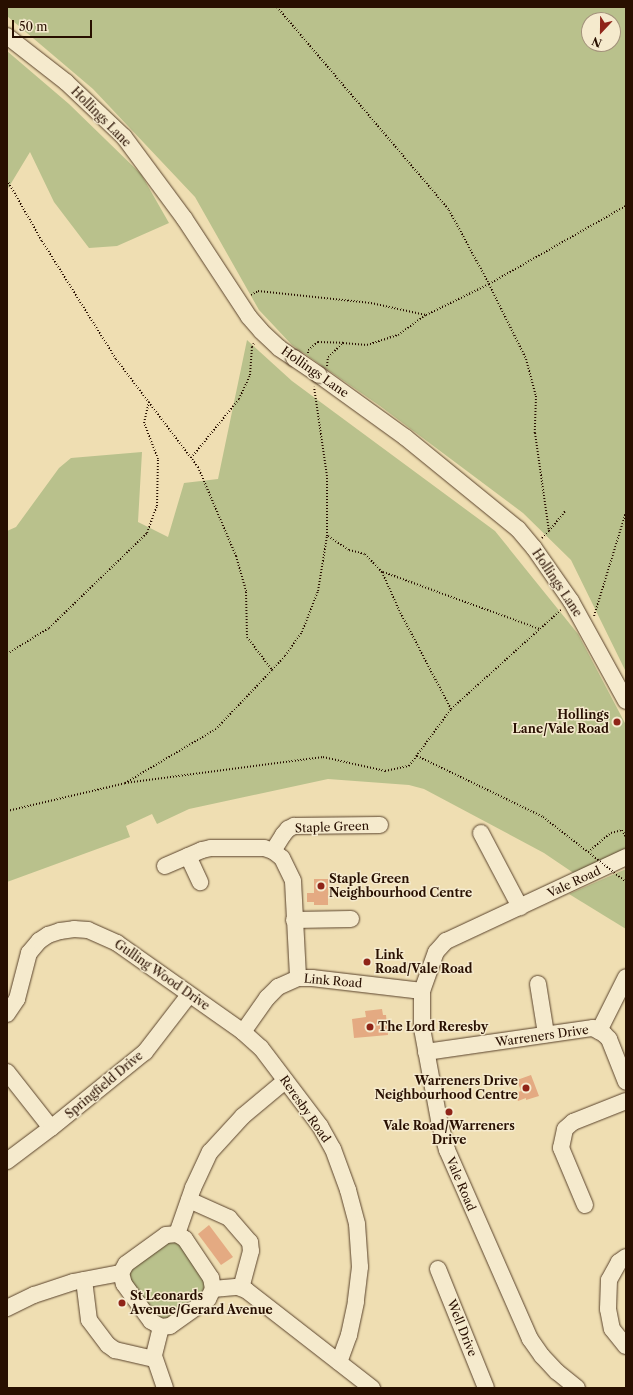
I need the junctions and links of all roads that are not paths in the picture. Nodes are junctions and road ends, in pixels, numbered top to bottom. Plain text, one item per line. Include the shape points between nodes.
1 (7, 36) edge
2 (626, 701) edge
3 (380, 825) dead end
4 (481, 833) dead end
5 (273, 851) junction
6 (188, 856) junction
7 (626, 857) edge
8 (165, 866) dead end
9 (200, 882) dead end
10 (520, 907) junction
11 (351, 919) dead end
12 (294, 920) junction
13 (626, 977) edge
14 (298, 978) junction
15 (538, 984) dead end
16 (422, 991) junction
17 (189, 995) junction
18 (7, 1014) edge
19 (599, 1031) junction
20 (244, 1032) junction
21 (546, 1034) junction
22 (426, 1052) junction
23 (7, 1072) edge
24 (286, 1081) junction
25 (626, 1082) edge
26 (626, 1101) edge
27 (51, 1128) junction
28 (7, 1161) edge
29 (189, 1200) junction
30 (585, 1205) dead end
31 (176, 1234) junction
32 (626, 1257) edge
33 (438, 1269) dead end
34 (121, 1273) junction
35 (84, 1280) junction
36 (241, 1288) junction
37 (214, 1289) junction
38 (7, 1308) edge
39 (161, 1327) junction
40 (626, 1346) edge
41 (154, 1358) junction
42 (339, 1362) junction
43 (165, 1388) edge
44 (372, 1388) edge
45 (486, 1388) edge
46 (577, 1388) edge

1 - 2 street, Hollings Lane, bridge via 66,82 124,137 184,218 261,331 279,348 302,358 319,378 405,437 518,529 571,601
3 - 5 street, Staple Green via 294,826 288,829
4 - 10 street
5 - 6 street via 253,846 211,848
5 - 12 street via 282,858 293,881
6 - 8 street
6 - 9 street
7 - 10 street, Vale Road
10 - 16 street, Vale Road via 446,941 436,952
11 - 12 street
12 - 14 street
13 - 19 street
14 - 16 street, Link Road
14 - 20 street, Link Road via 278,987 267,998
15 - 21 street
16 - 22 street, Vale Road via 422,1028
17 - 18 street, Gulling Wood Drive via 117,943 88,930 74,929 48,935 29,953 18,999
17 - 20 street, Gulling Wood Drive
17 - 27 street, Springfield Drive via 145,1052
19 - 21 street, Warreners Drive via 587,1028
19 - 25 street, Warreners Drive via 609,1040
20 - 24 street, Reresby Road via 261,1048
21 - 22 street, Warreners Drive
22 - 46 street, Vale Road via 447,1150 522,1325 542,1356
23 - 27 street
24 - 29 street via 243,1116 210,1152
24 - 42 street, Reresby Road via 320,1126 333,1149 357,1224 360,1267 356,1302 349,1335
26 - 30 street via 573,1122 565,1129 561,1148
27 - 28 street, Springfield Drive
29 - 31 street
29 - 36 street via 229,1218 250,1242 251,1251
31 - 34 street via 166,1235 126,1264
31 - 37 street via 185,1239 194,1252 211,1278
32 - 40 street via 619,1262 609,1280 608,1318 612,1329
33 - 45 street, Well Drive
34 - 35 street
34 - 39 street via 124,1284 151,1321
35 - 38 street via 34,1295
35 - 41 street via 89,1320 111,1349
36 - 37 street
36 - 42 street
37 - 39 street via 208,1299 176,1322
39 - 41 street
41 - 43 street
42 - 44 street

